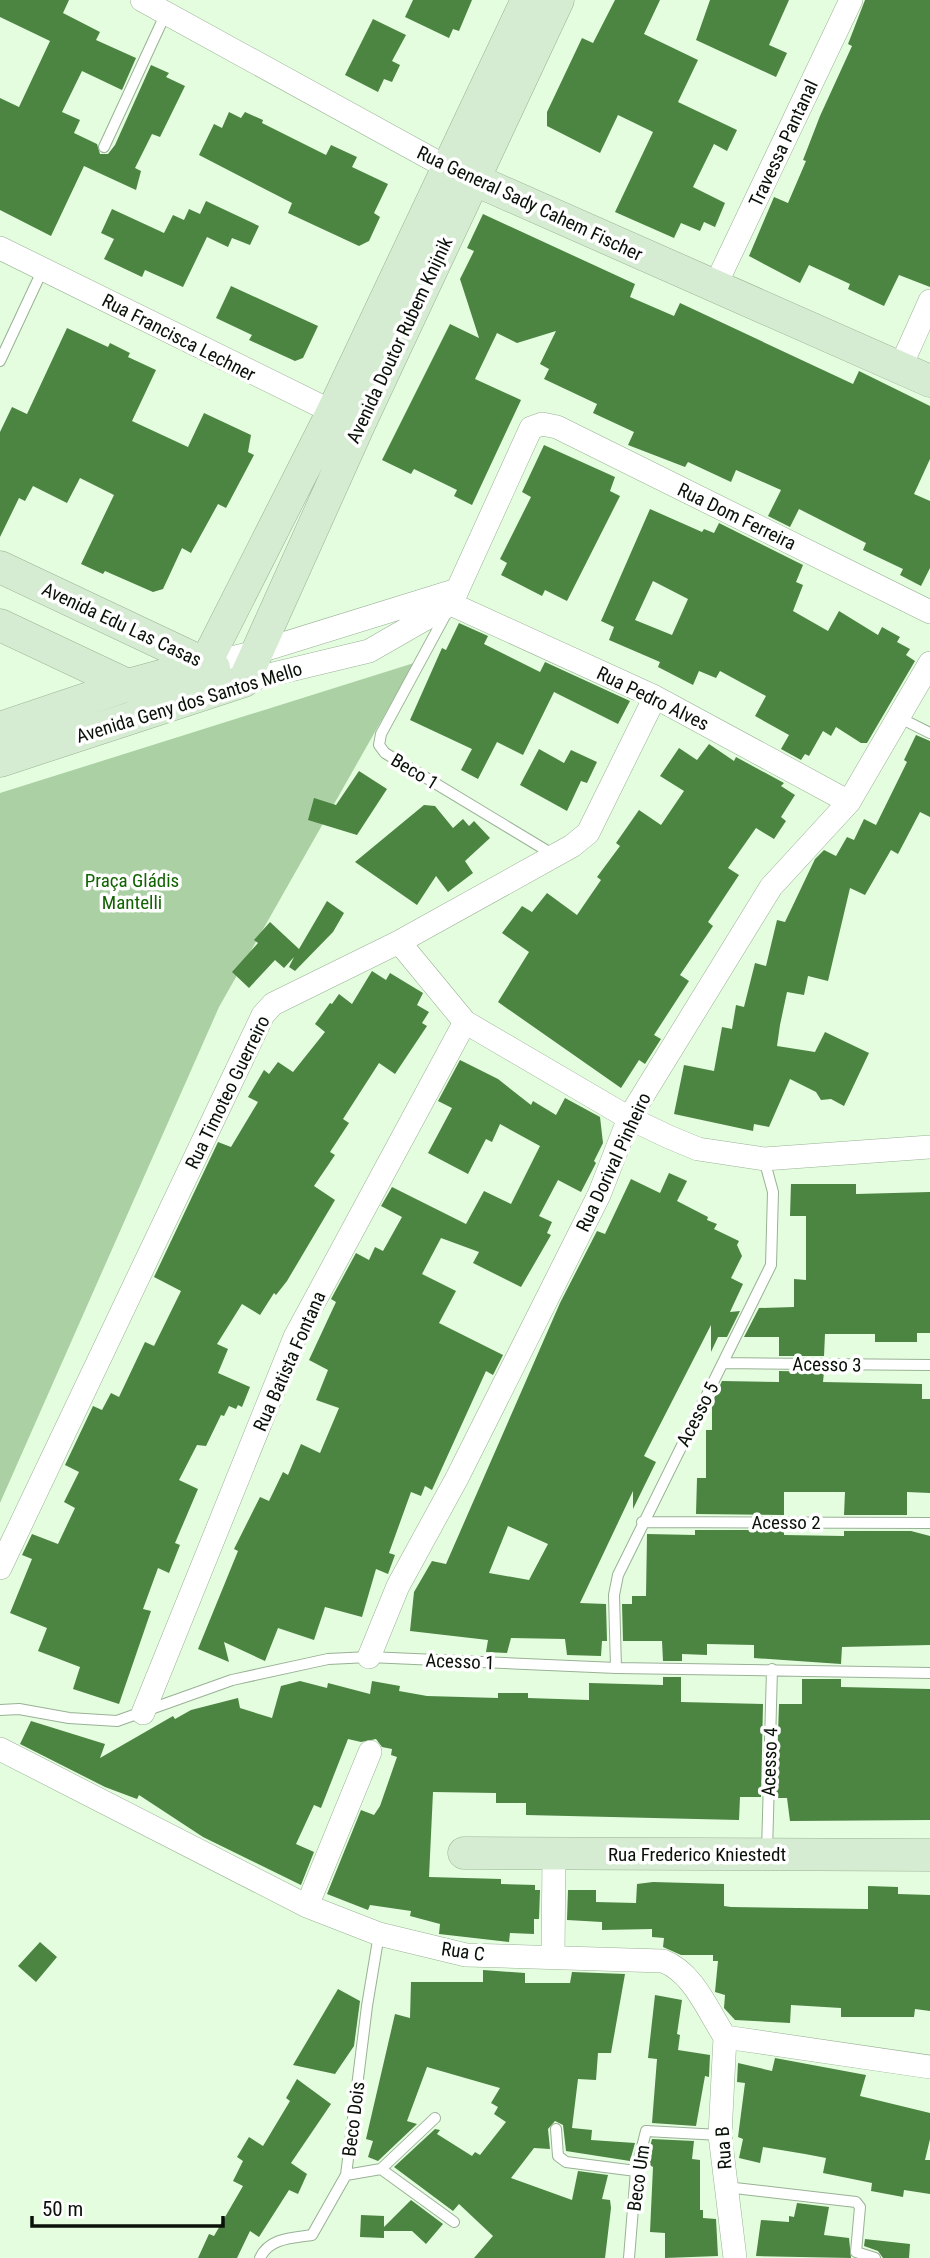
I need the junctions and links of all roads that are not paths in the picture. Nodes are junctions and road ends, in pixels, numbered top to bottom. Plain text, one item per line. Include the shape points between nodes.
1 (142, 0) edge
2 (527, 0) edge
3 (558, 0) edge
4 (851, 0) edge
5 (165, 15) junction
6 (104, 147) dead end
7 (461, 174) junction
8 (0, 248) edge
9 (43, 269) junction
10 (715, 286) junction
11 (930, 301) edge
12 (0, 361) edge
13 (900, 368) junction
14 (930, 381) edge
15 (345, 419) junction
16 (0, 567) edge
17 (454, 597) junction
18 (930, 612) edge
19 (0, 625) edge
20 (257, 652) junction
21 (930, 663) edge
22 (205, 664) junction
23 (244, 681) junction
24 (128, 685) junction
25 (656, 697) junction
26 (170, 705) junction
27 (898, 718) junction
28 (0, 728) edge
29 (930, 733) edge
30 (0, 761) edge
31 (849, 802) junction
32 (554, 855) junction
33 (399, 942) junction
34 (464, 1022) junction
35 (629, 1118) junction
36 (930, 1147) edge
37 (764, 1159) junction
38 (723, 1363) junction
39 (930, 1365) edge
40 (642, 1522) junction
41 (930, 1523) edge
42 (0, 1568) edge
43 (369, 1657) junction
44 (616, 1668) junction
45 (772, 1669) junction
46 (930, 1673) edge
47 (0, 1710) edge
48 (143, 1713) junction
49 (0, 1749) edge
50 (370, 1752) dead end
51 (464, 1853) dead end
52 (554, 1853) junction
53 (766, 1854) junction
54 (930, 1855) edge
55 (307, 1906) junction
56 (379, 1934) junction
57 (553, 1956) junction
58 (724, 2037) junction
59 (930, 2067) edge
60 (435, 2118) dead end
61 (556, 2129) dead end
62 (720, 2135) junction
63 (381, 2169) junction
64 (636, 2171) junction
65 (346, 2175) junction
66 (726, 2187) junction
67 (454, 2222) dead end
68 (260, 2258) edge
69 (629, 2258) edge
70 (735, 2258) edge
71 (875, 2258) edge

1 - 5 street, Rua General Sady Cahem Fischer
2 - 7 street, Avenida Doutor Rubem Knijnik
3 - 7 street, Avenida Doutor Rubem Knijnik
4 - 10 street, Travessa Pantanal
5 - 6 lane
5 - 7 street, Rua General Sady Cahem Fischer
7 - 10 street, Rua General Sady Cahem Fischer
7 - 15 street, Avenida Doutor Rubem Knijnik
8 - 9 street, Rua Francisca Lechner
9 - 12 lane
9 - 15 street, Rua Francisca Lechner
10 - 13 street, Rua General Sady Cahem Fischer
11 - 13 street
13 - 14 street, Rua General Sady Cahem Fischer
15 - 20 street, Avenida Doutor Rubem Knijnik
15 - 22 street, Avenida Doutor Rubem Knijnik
16 - 22 street, Avenida Edu Las Casas
17 - 18 street, Rua Dom Ferreira via 531,428 542,424 557,427
17 - 20 street, Avenida Geny dos Santos Mello
17 - 23 street, Avenida Geny dos Santos Mello via 369,652
17 - 25 street, Rua Pedro Alves
17 - 32 lane, Beco 1 via 381,734 379,746
19 - 24 street
20 - 22 street, Avenida Geny dos Santos Mello
20 - 23 street, Avenida Doutor Rubem Knijnik
21 - 27 street, Rua Dorival Pinheiro
22 - 23 street, Avenida Edu Las Casas
22 - 24 street, Avenida Geny dos Santos Mello
23 - 26 street, Avenida Geny dos Santos Mello
24 - 26 street
24 - 28 street, Avenida Geny dos Santos Mello
25 - 31 street, Rua Pedro Alves
25 - 32 street, Rua Timoteo Guerreiro via 588,833
26 - 30 street, Avenida Geny dos Santos Mello
27 - 29 lane
27 - 31 street, Rua Dorival Pinheiro
31 - 35 street, Rua Dorival Pinheiro via 771,887
32 - 33 street, Rua Timoteo Guerreiro
33 - 34 street
33 - 42 street, Rua Timoteo Guerreiro via 273,1004 263,1015
34 - 35 street
34 - 48 street, Rua Batista Fontana via 295,1337
35 - 37 street via 698,1149
35 - 43 street, Rua Dorival Pinheiro via 599,1195 398,1586
36 - 37 street
37 - 38 lane, Acesso 5 via 773,1192 771,1265
38 - 39 lane, Acesso 3
38 - 40 lane, Acesso 5
40 - 41 lane, Acesso 2
40 - 44 lane, Acesso 5 via 614,1595
43 - 44 lane, Acesso 1
43 - 48 lane, Acesso 1 via 328,1659 232,1680
44 - 45 lane, Acesso 1
45 - 46 lane, Acesso 1
45 - 53 lane, Acesso 4
47 - 48 lane, Acesso 1 via 117,1721
49 - 55 street, Rua C
50 - 55 street
51 - 52 street, Rua Frederico Kniestedt
52 - 53 street, Rua Frederico Kniestedt
52 - 57 street
53 - 54 street, Rua Frederico Kniestedt
55 - 56 street, Rua C
56 - 57 street, Rua C via 466,1955
56 - 65 lane, Beco Dois
57 - 58 street, Rua C via 651,1960 677,1966
58 - 59 street
58 - 62 street, Rua B
60 - 63 lane
61 - 64 lane via 558,2157 566,2162
62 - 64 lane, Beco Um via 646,2131
62 - 66 street, Rua B
63 - 65 lane
63 - 67 lane
64 - 69 lane, Beco Um
65 - 68 lane, Beco Dois via 312,2235 274,2242
66 - 70 street, Rua B
66 - 71 lane via 856,2202 860,2207 856,2252

